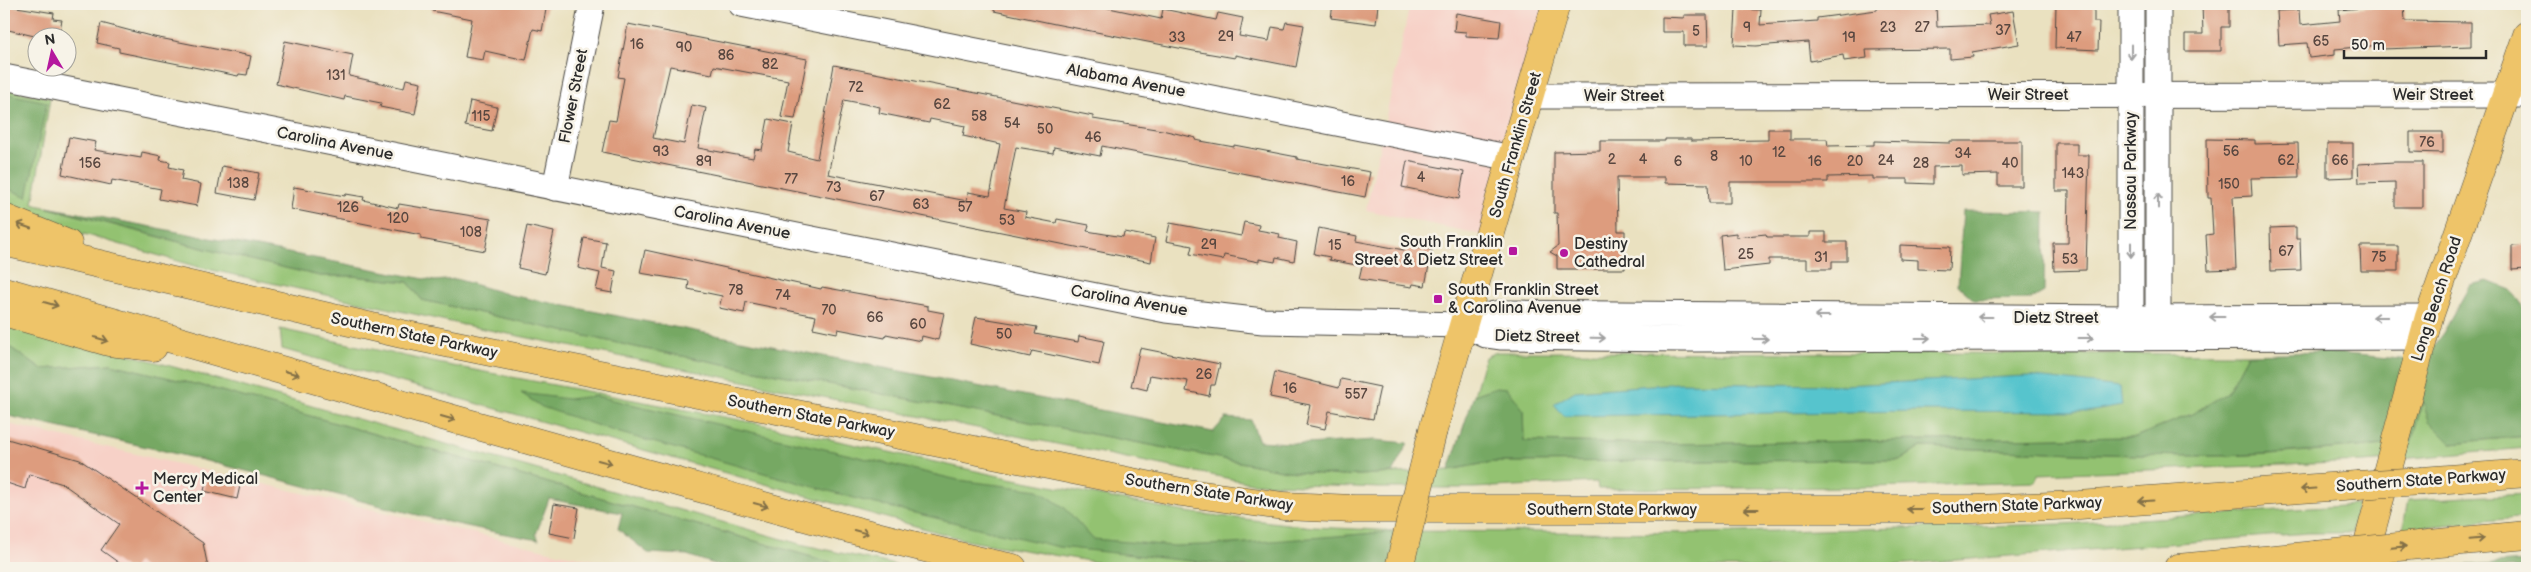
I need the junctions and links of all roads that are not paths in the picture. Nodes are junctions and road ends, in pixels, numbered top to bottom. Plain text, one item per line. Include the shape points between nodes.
1 (592, 4) edge
2 (741, 4) edge
3 (1556, 4) edge
4 (2131, 4) edge
5 (2158, 4) edge
6 (2527, 35) edge
7 (4, 77) edge
8 (2158, 94) junction
9 (2131, 95) junction
10 (2517, 95) edge
11 (1530, 96) junction
12 (1512, 158) junction
13 (555, 188) junction
14 (4, 218) edge
15 (4, 242) edge
16 (134, 272) junction
17 (4, 291) edge
18 (4, 312) edge
19 (1684, 314) junction
20 (1465, 325) junction
21 (2158, 327) junction
22 (2426, 327) junction
23 (2131, 328) junction
24 (1683, 339) junction
25 (245, 359) junction
26 (2527, 474) edge
27 (2527, 534) edge
28 (1014, 568) edge
29 (1399, 568) edge
30 (2178, 568) edge
31 (2365, 568) edge

1 - 13 street, Flower Street
2 - 12 street, Alabama Avenue
3 - 11 main road, South Franklin Street
4 -> 9 street, Nassau Parkway
5 - 8 street, Nassau Parkway
6 - 10 main road, Long Beach Road
7 - 13 street, Carolina Avenue
8 - 9 street, Weir Street
8 - 10 street, Weir Street
21 -> 8 street, Nassau Parkway
9 - 11 street, Weir Street
9 -> 23 street, Nassau Parkway
10 - 22 main road, Long Beach Road
11 - 12 main road, South Franklin Street
12 - 20 main road, South Franklin Street
13 - 20 street, Carolina Avenue via 1166,310 1263,321
16 -> 14 main road
15 - 16 main road, Southern State Parkway
26 -> 16 main road, Southern State Parkway, bridge via 2008,509 1398,510 1283,506 1181,492 523,359 319,316
17 -> 25 main road
18 -> 25 main road via 109,342
19 - 20 street, Dietz Street via 1500,313 1477,318
23 -> 19 street, Dietz Street
19 - 24 street
20 -> 24 street, Dietz Street via 1486,335 1500,337
20 - 29 main road, South Franklin Street, bridge via 1433,430
21 - 22 street, Dietz Street
21 - 23 street, Dietz Street
22 - 31 main road, Long Beach Road via 2365,554
24 -> 23 street, Dietz Street
25 -> 28 main road via 814,520
30 -> 27 main road, bridge

